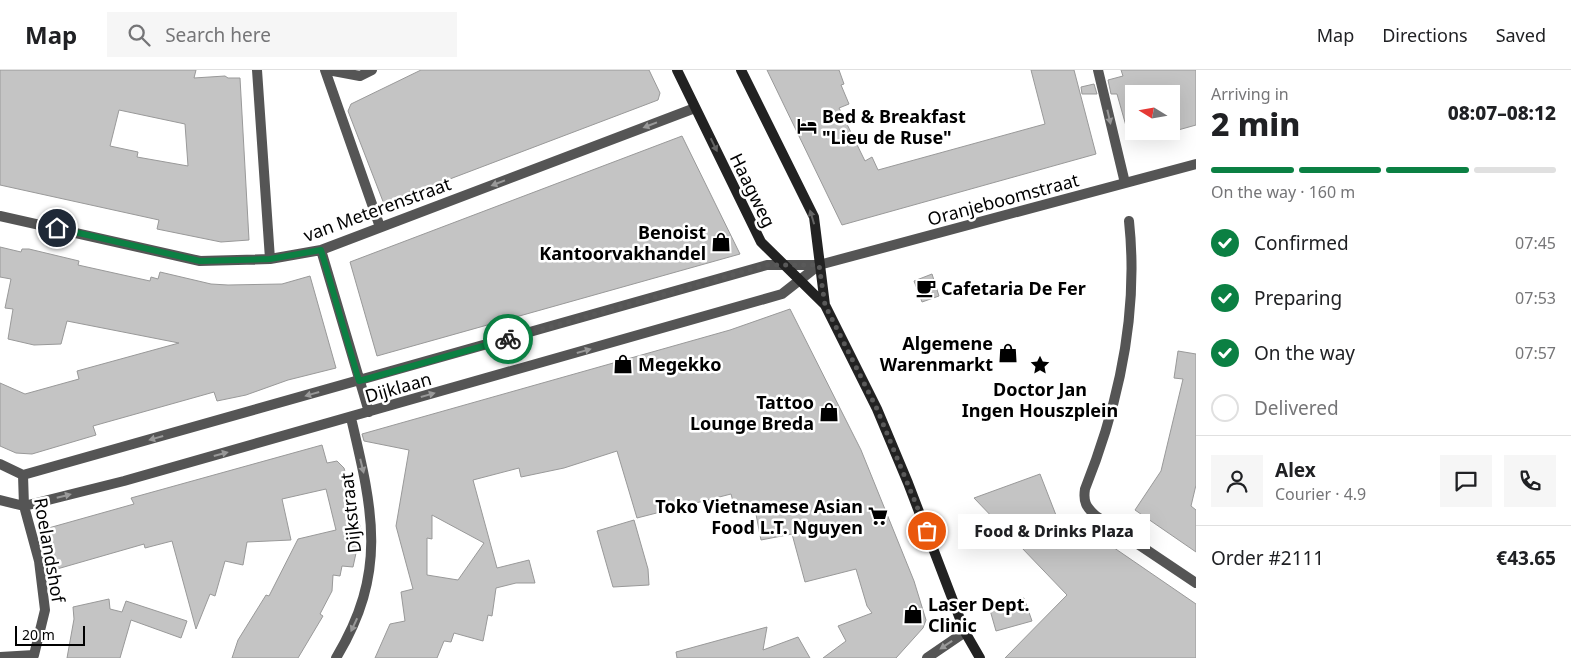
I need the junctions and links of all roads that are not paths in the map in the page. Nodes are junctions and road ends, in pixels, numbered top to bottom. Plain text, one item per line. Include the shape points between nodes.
1 (257, 70) edge
2 (327, 70) edge
3 (372, 70) edge
4 (677, 70) edge
5 (741, 70) edge
6 (1098, 70) edge
7 (695, 108) junction
8 (1196, 164) edge
9 (1124, 183) junction
10 (0, 216) edge
11 (1130, 222) dead end
12 (380, 227) junction
13 (321, 250) junction
14 (270, 259) junction
15 (784, 265) junction
16 (819, 265) junction
17 (800, 280) junction
18 (825, 305) junction
19 (359, 381) junction
20 (369, 412) junction
21 (350, 418) junction
22 (0, 464) edge
23 (23, 475) junction
24 (0, 500) edge
25 (24, 506) junction
26 (1196, 583) edge
27 (965, 632) junction
28 (0, 657) edge
29 (336, 658) edge
30 (927, 658) edge
31 (980, 658) edge

1 - 14 street
2 - 3 street via 360,76
2 - 12 street
4 - 7 main road, Haagweg
16 -> 5 main road, Haagweg via 814,216
6 -> 9 street
7 -> 12 street, van Meterenstraat
7 -> 15 main road, Haagweg via 761,242
8 - 9 street, Oranjeboomstraat
9 - 16 street, Oranjeboomstraat
10 - 14 street, van Meterenstraat via 200,261
11 - 26 street via 1132,278 1125,357 1108,428 1084,490 1084,499 1087,508 1096,516
12 - 13 street, van Meterenstraat
13 - 14 street, van Meterenstraat
13 - 19 street
15 - 16 street, Dijklaan
15 - 17 main road, Haagweg
15 - 19 street, Dijklaan via 767,265
16 - 17 street, Dijklaan
16 - 18 main road, Haagweg
17 - 18 main road, Haagweg
20 -> 17 street, Dijklaan via 782,294
18 - 27 main road, Haagweg via 891,442
19 - 20 street
19 -> 23 street, Dijklaan
20 - 21 street, Dijklaan
25 -> 21 street, Dijklaan
21 -> 29 street, Dijkstraat via 366,482 372,534 370,573 362,607
22 - 23 street
23 - 25 street, Roelandshof
24 - 25 street, Dijklaan
25 - 28 street, Roelandshof via 39,561 45,610 34,655
27 -> 30 street
27 - 31 main road, Haagweg

